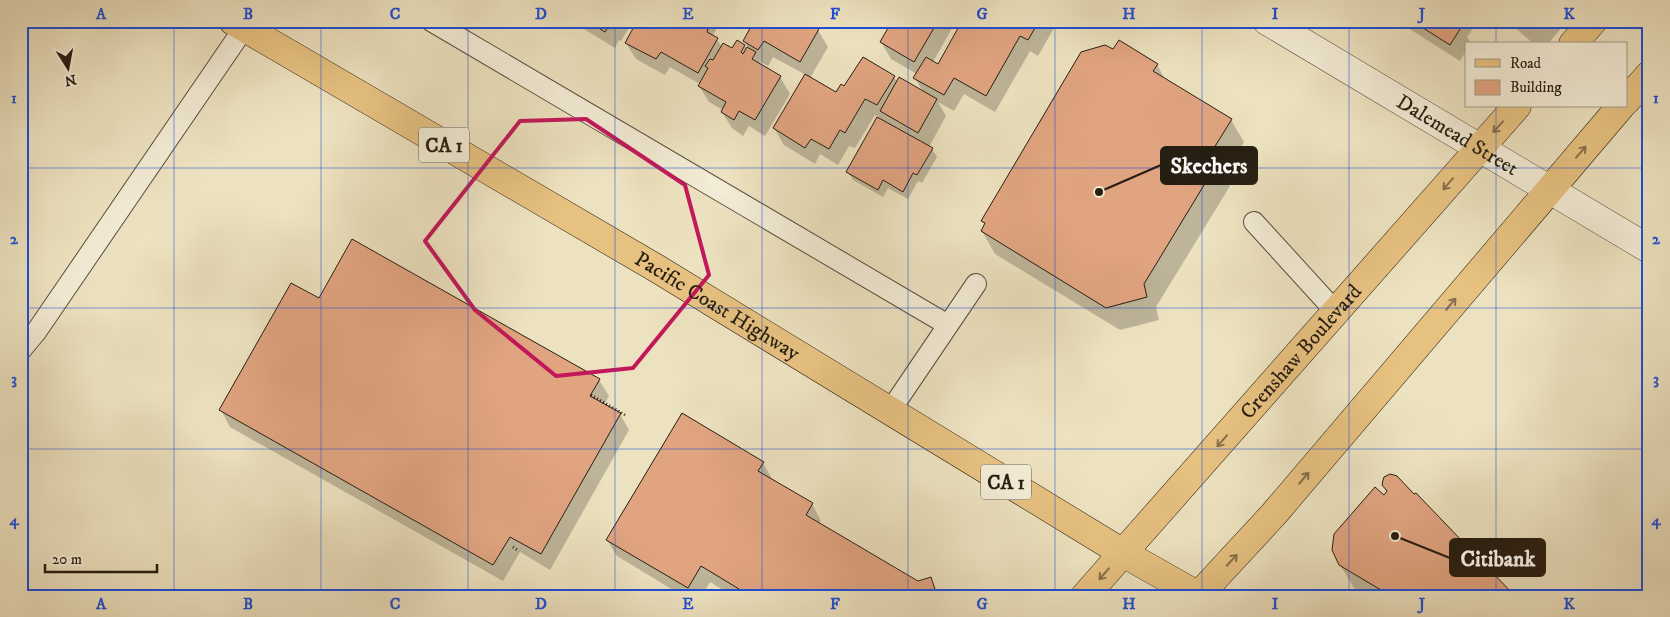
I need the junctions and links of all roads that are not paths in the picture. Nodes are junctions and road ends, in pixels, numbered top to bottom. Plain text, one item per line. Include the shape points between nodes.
1 (431, 21) edge
2 (1267, 21) edge
3 (1593, 21) edge
4 (238, 25) edge
5 (1575, 42) edge
6 (1649, 75) edge
7 (1628, 99) edge
8 (1515, 108) edge
9 (1619, 108) edge
10 (1480, 148) junction
11 (1549, 189) junction
12 (1254, 222) dead end
13 (1649, 248) edge
14 (976, 284) dead end
15 (1336, 312) junction
16 (948, 325) junction
17 (21, 350) edge
18 (890, 411) junction
19 (1123, 553) junction
20 (1085, 596) edge
21 (1198, 596) edge

1 - 16 lane
2 - 10 street, Dalemead Street
3 - 5 main road
4 - 17 lane
4 - 18 main road, Pacific Coast Highway / CA 1 via 656,268
6 - 7 main road
8 -> 10 main road, Crenshaw Boulevard
11 -> 9 main road
10 - 11 street, Dalemead Street
10 -> 15 main road, Crenshaw Boulevard
11 - 13 street, Dalemead Street
21 -> 11 main road via 1273,515
12 - 15 lane
14 - 16 lane
15 -> 19 main road, Crenshaw Boulevard
16 - 18 lane
18 - 19 main road, Pacific Coast Highway / CA 1
19 -> 20 main road, Crenshaw Boulevard
19 - 21 main road, Pacific Coast Highway / CA 1

